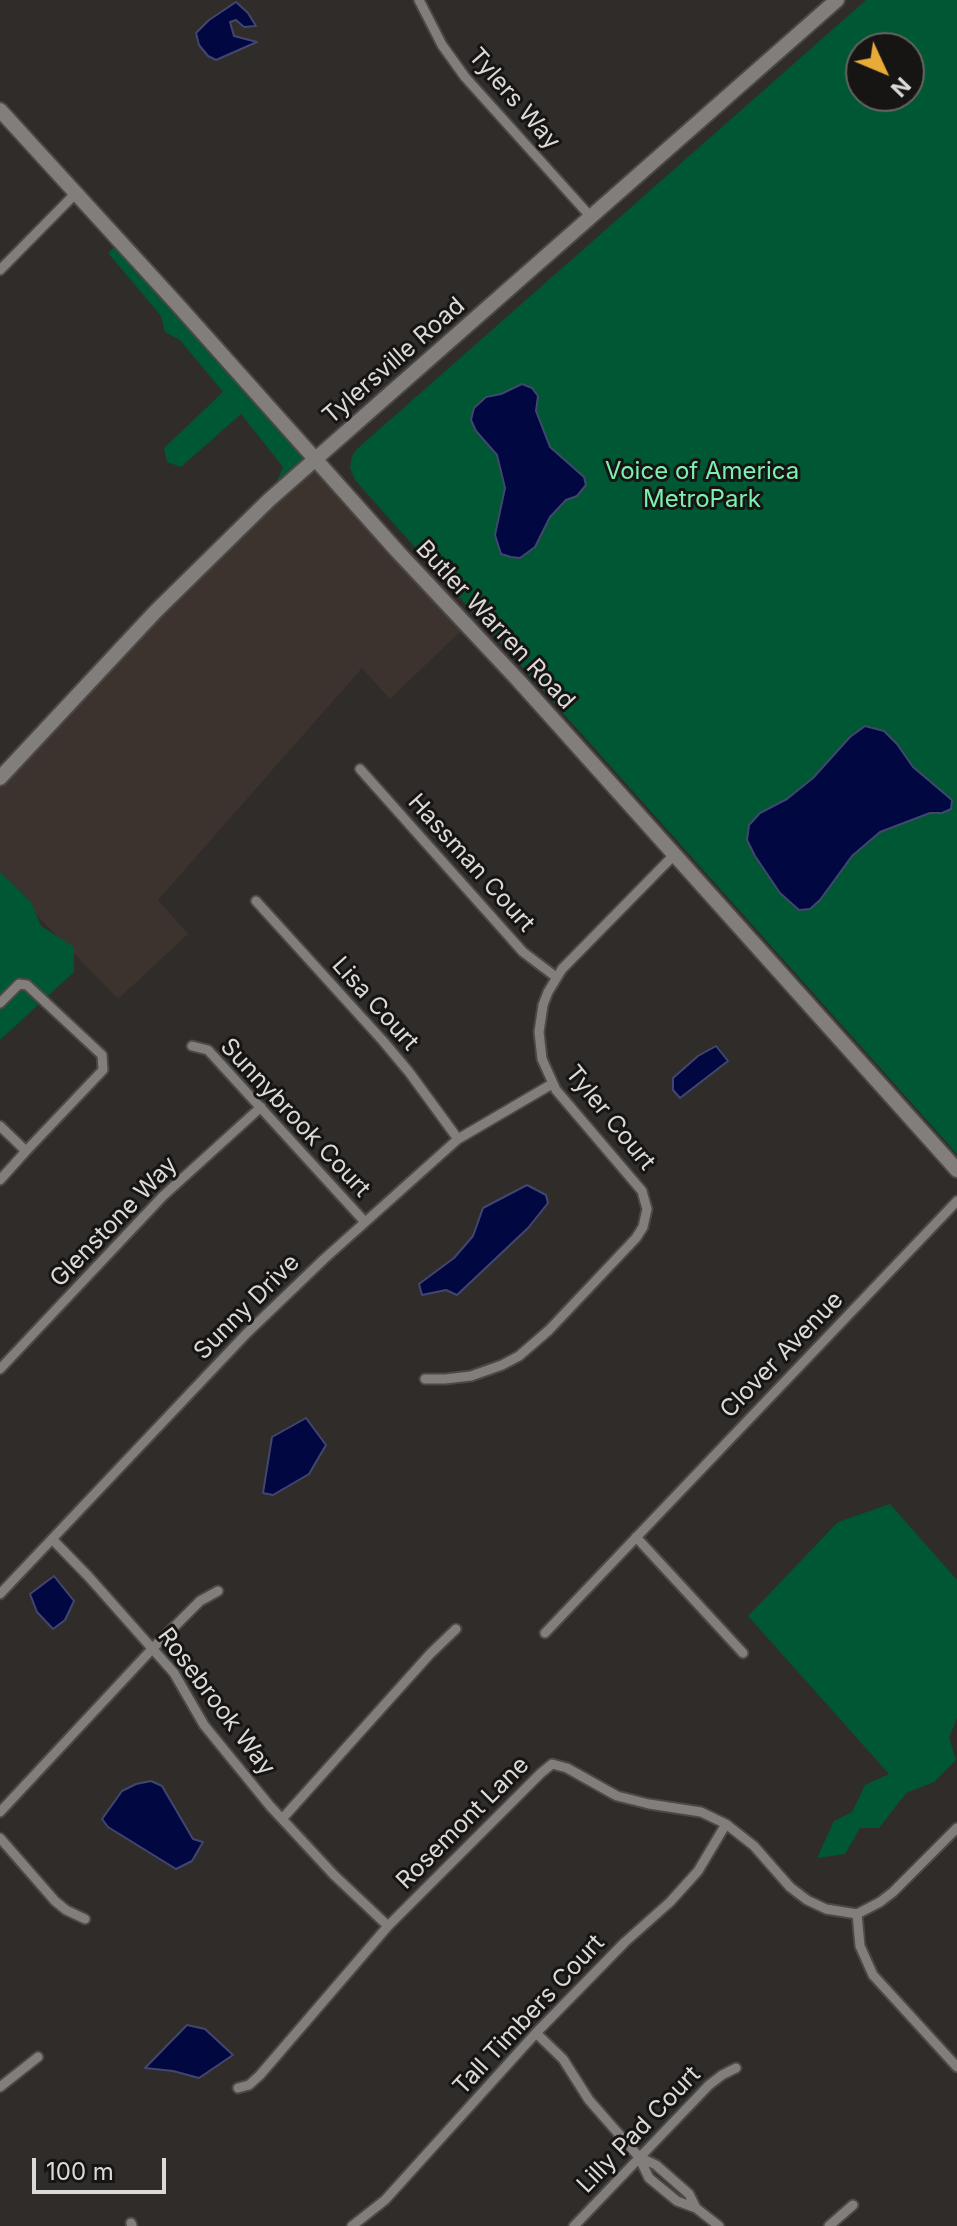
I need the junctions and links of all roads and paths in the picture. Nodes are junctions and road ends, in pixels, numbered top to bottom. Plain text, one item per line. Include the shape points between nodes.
1 (419, 0) edge
2 (837, 0) edge
3 (0, 110) edge
4 (75, 194) junction
5 (590, 216) junction
6 (0, 270) edge
7 (315, 459) junction
8 (360, 769) dead end
9 (0, 778) edge
10 (674, 855) junction
11 (256, 901) dead end
12 (556, 977) junction
13 (0, 1003) edge
14 (192, 1046) dead end
15 (552, 1084) junction
16 (261, 1107) junction
17 (0, 1126) edge
18 (458, 1139) junction
19 (26, 1151) junction
20 (957, 1170) edge
21 (0, 1180) edge
22 (957, 1201) edge
23 (365, 1222) junction
24 (0, 1369) edge
25 (425, 1379) dead end
26 (636, 1537) junction
27 (52, 1539) junction
28 (218, 1591) dead end
29 (0, 1594) edge
30 (456, 1629) dead end
31 (545, 1633) dead end
32 (153, 1648) junction
33 (743, 1653) dead end
34 (0, 1812) edge
35 (282, 1819) junction
36 (726, 1824) junction
37 (957, 1828) edge
38 (0, 1838) edge
39 (857, 1914) junction
40 (85, 1919) dead end
41 (388, 1926) junction
42 (536, 2033) junction
43 (953, 2056) edge
44 (38, 2057) dead end
45 (957, 2067) edge
46 (736, 2068) dead end
47 (2, 2082) edge
48 (238, 2088) dead end
49 (639, 2157) junction
50 (853, 2205) dead end
51 (352, 2226) edge
52 (574, 2226) edge
53 (719, 2226) edge
54 (829, 2226) edge

1 - 5 street, Tylers Way via 465,77
2 - 5 main road, Tylersville Road
3 - 4 main road, Butler Warren Road
4 - 6 street
4 - 7 main road, Butler Warren Road
5 - 7 main road, Tylersville Road
7 - 9 main road, Tylersville Road via 197,569
7 - 10 main road, Butler Warren Road
8 - 12 street, Hassman Court via 523,952
10 - 12 street, Tyler Court
10 - 20 main road, Butler Warren Road
11 - 18 street, Lisa Court via 392,1051
12 - 15 street, Tyler Court via 543,1005 539,1032
13 - 19 street via 19,984 27,985 102,1055 103,1070
14 - 16 street, Sunnybrook Court via 208,1050
15 - 18 street, Sunny Drive
15 - 25 street, Tyler Court via 642,1191 647,1209 643,1227 519,1356 471,1376
16 - 23 street, Sunnybrook Court
16 - 24 street, Glenstone Way via 163,1196
17 - 19 street
18 - 23 street, Sunny Drive
19 - 21 street
22 - 26 street, Clover Avenue
23 - 27 street, Sunny Drive via 247,1333
26 - 31 street, Clover Avenue
26 - 33 street
27 - 29 street, Sunny Drive
27 - 32 street, Rosebrook Way
28 - 32 street via 200,1601
30 - 35 street
32 - 34 street
32 - 35 street, Rosebrook Way via 204,1725
35 - 41 street, Rosebrook Way
36 - 39 street, Rosemont Lane via 807,1900
36 - 41 street, Rosemont Lane via 701,1812 617,1796 552,1764
36 - 42 street, Tall Timbers Court via 698,1871 670,1902
37 - 39 street via 893,1892
38 - 40 street via 55,1901
39 - 43 street via 860,1946 873,1975
41 - 48 street, Rosemont Lane via 260,2075
42 - 49 street via 563,2059 589,2100
42 - 51 street, Tall Timbers Court via 401,2184
43 - 45 street
44 - 47 street
46 - 49 street, Lilly Pad Court via 709,2085
49 - 52 street, Lilly Pad Court
49 - 53 street via 656,2165
50 - 54 street

